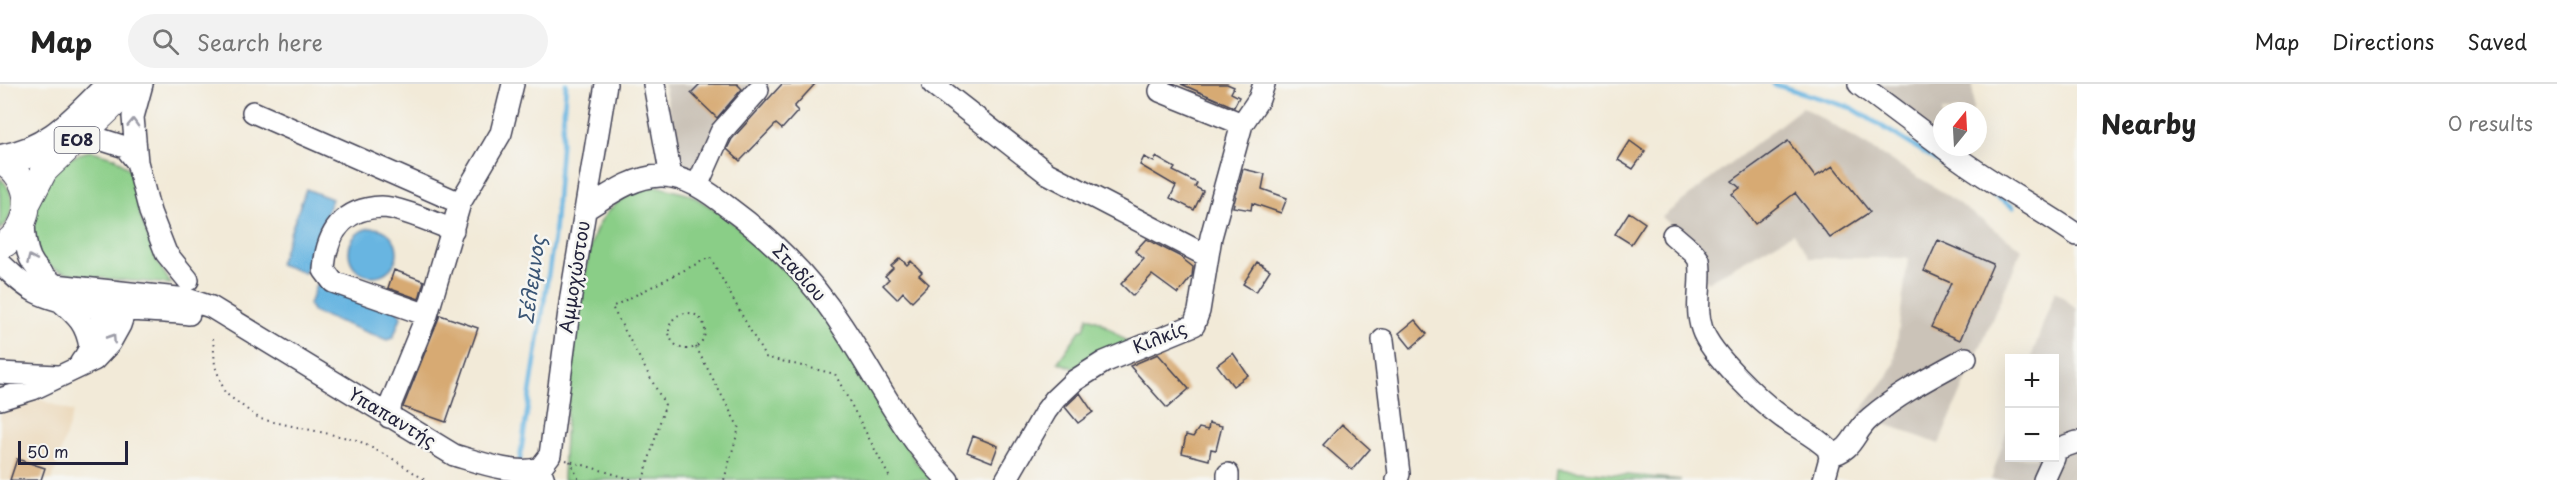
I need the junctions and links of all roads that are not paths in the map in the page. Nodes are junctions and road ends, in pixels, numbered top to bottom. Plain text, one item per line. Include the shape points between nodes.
1 (113, 84) edge
2 (135, 84) edge
3 (142, 84) edge
4 (513, 84) edge
5 (606, 84) edge
6 (654, 84) edge
7 (933, 84) edge
8 (1264, 84) edge
9 (1859, 84) edge
10 (758, 90) dead end
11 (1160, 91) dead end
12 (253, 112) dead end
13 (1242, 124) junction
14 (84, 134) junction
15 (1933, 140) edge
16 (1954, 156) edge
17 (1, 160) edge
18 (137, 162) junction
19 (671, 177) junction
20 (697, 186) junction
21 (460, 203) junction
22 (586, 209) junction
23 (26, 212) junction
24 (453, 230) junction
25 (1673, 235) dead end
26 (2077, 235) edge
27 (0, 247) edge
28 (1207, 256) junction
29 (0, 263) edge
30 (188, 280) dead end
31 (59, 300) junction
32 (116, 303) junction
33 (427, 315) junction
34 (1383, 340) dead end
35 (90, 347) junction
36 (1966, 358) dead end
37 (66, 372) junction
38 (0, 373) edge
39 (0, 399) edge
40 (389, 417) junction
41 (2077, 442) edge
42 (2059, 449) edge
43 (1830, 455) junction
44 (2052, 462) edge
45 (538, 473) edge
46 (948, 480) edge
47 (1006, 480) edge
48 (1397, 480) edge
49 (1824, 480) edge
50 (2044, 480) edge

1 - 17 highway via 58,137 30,154
2 - 14 main road, ΕΟ8
18 -> 3 street via 133,117
4 - 21 street via 501,134
5 - 22 street, Αμμοχώστου
6 - 19 street
7 - 28 street via 1047,173
8 - 13 street, Κιλκίς
9 - 15 street
10 - 20 street via 721,132
11 - 13 street
12 - 21 street
13 - 28 street, Κιλκίς
14 - 18 street via 125,147
14 - 23 main road, ΕΟ8 via 45,171
16 - 26 street
17 - 23 main road via 22,182
18 - 30 street via 166,253
19 - 20 street, Σταδίου
19 - 22 street, Σταδίου via 636,180
20 - 46 street, Σταδίου via 747,222 801,271 842,325 924,454
21 - 24 street
22 - 45 street, Αμμοχώστου via 550,455
23 - 27 main road, ΕΟ8 via 17,233
32 -> 23 street via 55,285 37,272 28,254
24 - 33 street
24 - 33 street via 384,207 351,213 336,227 325,253 324,270 333,282
25 - 43 street via 1699,260 1699,316 1708,340 1758,397 1823,444
28 - 47 street, Κιλκίς via 1194,325 1104,362 1074,381 1046,411
29 - 31 street via 22,284
31 - 32 street
31 - 35 street via 87,330
32 - 35 street
37 -> 32 street via 94,360 110,343 120,325
32 - 40 street, Υπαπαντής via 187,299 211,307
33 - 40 street via 391,403
34 - 48 street
35 - 37 street via 84,359
36 - 43 street via 1870,418 1845,450
37 - 38 street
37 - 39 street via 33,389
40 - 45 street, Υπαπαντής via 454,455
41 - 42 street
43 - 49 street
44 - 50 street

